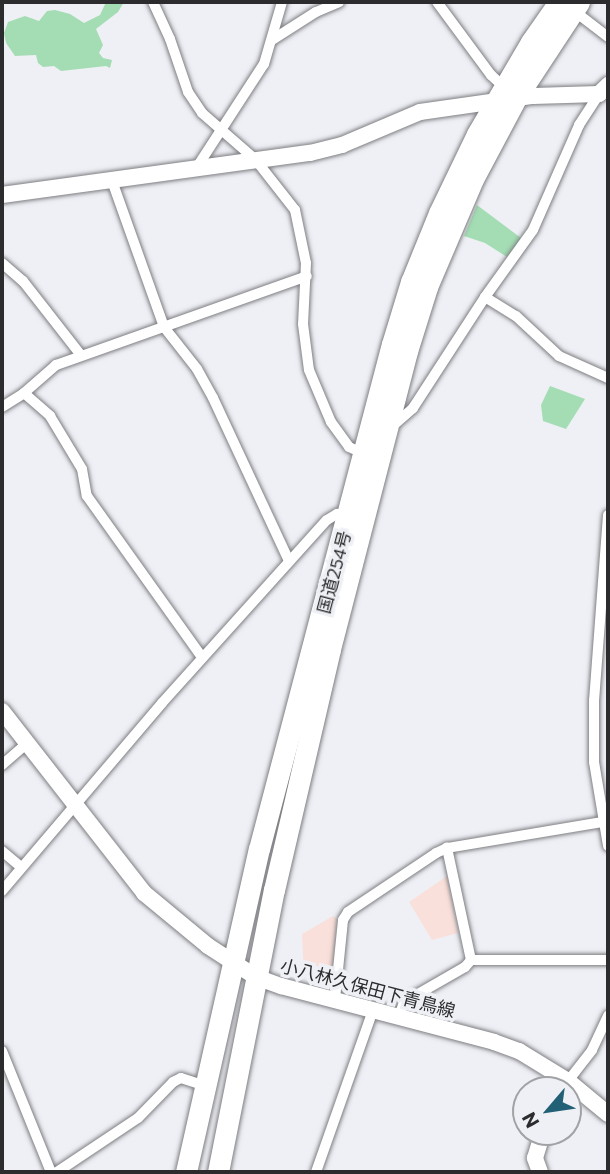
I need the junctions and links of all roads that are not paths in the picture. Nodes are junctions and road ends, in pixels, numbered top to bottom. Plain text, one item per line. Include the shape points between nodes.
1 (153, 2) edge
2 (282, 2) edge
3 (339, 2) edge
4 (437, 2) edge
5 (570, 5) edge
6 (608, 37) edge
7 (272, 40) junction
8 (604, 90) edge
9 (505, 95) junction
10 (219, 130) junction
11 (255, 159) junction
12 (197, 167) junction
13 (111, 178) junction
14 (2, 195) edge
15 (2, 263) edge
16 (307, 276) junction
17 (485, 297) junction
18 (164, 327) junction
19 (80, 354) junction
20 (608, 378) edge
21 (24, 393) junction
22 (2, 407) edge
23 (387, 431) junction
24 (365, 454) junction
25 (608, 515) edge
26 (348, 516) junction
27 (289, 561) junction
28 (202, 657) junction
29 (2, 711) edge
30 (26, 744) junction
31 (2, 765) edge
32 (75, 805) junction
33 (606, 822) edge
34 (608, 846) edge
35 (447, 848) junction
36 (2, 850) edge
37 (21, 867) junction
38 (2, 891) edge
39 (471, 960) junction
40 (608, 960) edge
41 (233, 963) junction
42 (256, 976) junction
43 (335, 999) junction
44 (373, 1010) junction
45 (608, 1015) edge
46 (399, 1016) junction
47 (2, 1051) edge
48 (553, 1076) edge
49 (572, 1076) edge
50 (205, 1086) junction
51 (582, 1096) edge
52 (608, 1114) edge
53 (539, 1146) edge
54 (536, 1170) edge
55 (51, 1172) edge
56 (57, 1172) edge
57 (186, 1172) edge
58 (218, 1172) edge
59 (316, 1172) edge

1 - 10 street via 188,92
2 - 7 street
3 - 7 street
4 - 9 street
5 - 6 street
5 - 9 highway, 国道254号
7 - 10 street via 264,64
8 - 9 main road
8 - 17 street via 579,125 534,230
9 - 11 main road via 419,112 334,147
9 - 23 highway, 国道254号 via 436,264
9 - 24 highway, 国道254号 via 439,213 411,282
10 - 11 street
10 - 12 street
11 - 12 main road
11 - 16 street via 295,210
12 - 13 main road
13 - 14 main road
13 - 18 street
15 - 19 street via 23,281
16 - 18 street
16 - 24 street via 303,324 309,370 331,422 349,447
17 - 20 street via 516,316 550,350
17 - 23 street via 413,408
18 - 19 street
18 - 27 street via 213,398
19 - 21 street via 56,365
21 - 22 street
21 - 28 street via 50,416 82,469 87,496
23 - 42 highway, 国道254号 via 330,649
24 - 26 highway, 国道254号
25 - 33 street via 594,700 594,762
26 - 27 street via 337,514 327,520
26 - 41 highway, 国道254号 via 279,770
27 - 28 street
28 - 32 street
29 - 30 main road, 小八林久保田下青鳥線
30 - 31 street
30 - 32 main road, 小八林久保田下青鳥線
32 - 37 street
32 - 41 main road, 小八林久保田下青鳥線 via 144,893
33 - 34 street
33 - 35 street
35 - 39 street
35 - 43 street via 348,912 343,920
36 - 37 street
37 - 38 street
39 - 40 street
39 - 46 street via 404,1002
41 - 42 main road, 小八林久保田下青鳥線
41 - 50 highway, 国道254号
42 - 43 main road, 小八林久保田下青鳥線
42 - 58 highway, 国道254号
43 - 44 main road, 小八林久保田下青鳥線
44 - 46 main road, 小八林久保田下青鳥線
44 - 59 street
45 - 49 street via 592,1050
46 - 48 main road, 小八林久保田下青鳥線 via 519,1051
47 - 55 street
50 - 56 street via 181,1079 173,1082 138,1118
50 - 57 highway, 国道254号
51 - 52 main road, 小八林久保田下青鳥線
53 - 54 main road

